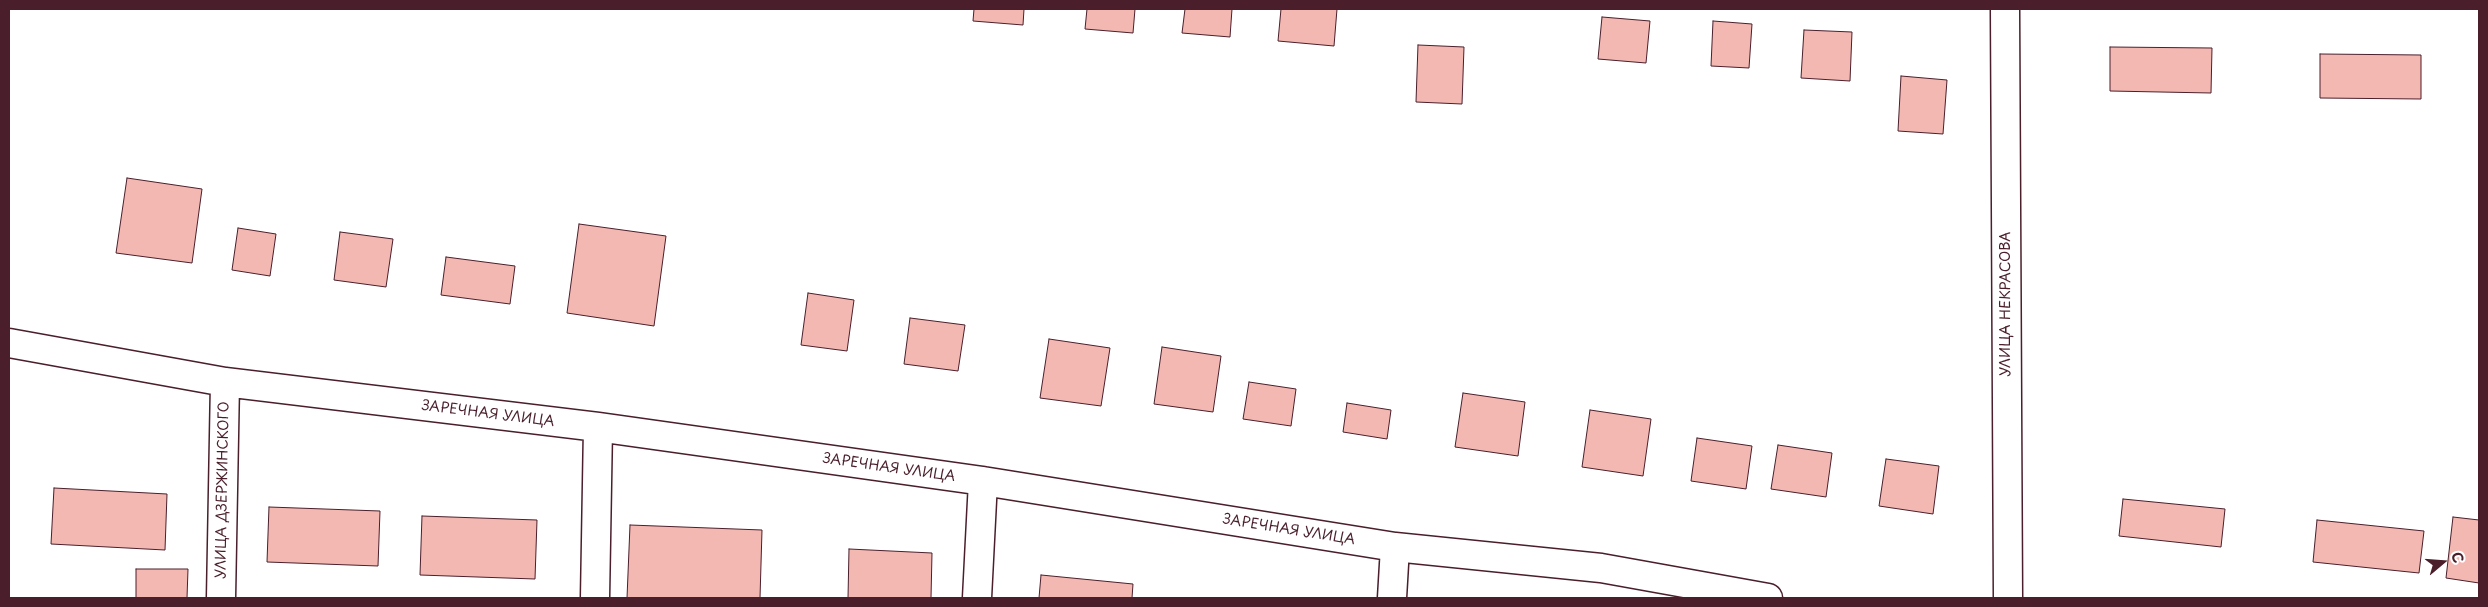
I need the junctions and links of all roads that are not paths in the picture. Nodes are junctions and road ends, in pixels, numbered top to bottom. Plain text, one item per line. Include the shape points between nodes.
1 (2005, 9) edge
2 (9, 343) edge
3 (225, 382) junction
4 (598, 427) junction
5 (983, 481) junction
6 (1395, 547) junction
7 (221, 598) edge
8 (595, 598) edge
9 (977, 598) edge
10 (1392, 598) edge
11 (1768, 598) edge
12 (2008, 598) edge

1 - 12 street, УЛИЦА НЕКРАСОВА
2 - 3 street, ЗАРЕЧНАЯ УЛИЦА
3 - 4 street, ЗАРЕЧНАЯ УЛИЦА
3 - 7 street, УЛИЦА ДЗЕРЖИНСКОГО
4 - 5 street, ЗАРЕЧНАЯ УЛИЦА
4 - 8 street
5 - 6 street, ЗАРЕЧНАЯ УЛИЦА
5 - 9 street
6 - 10 street
6 - 11 street, ЗАРЕЧНАЯ УЛИЦА via 1601,568

